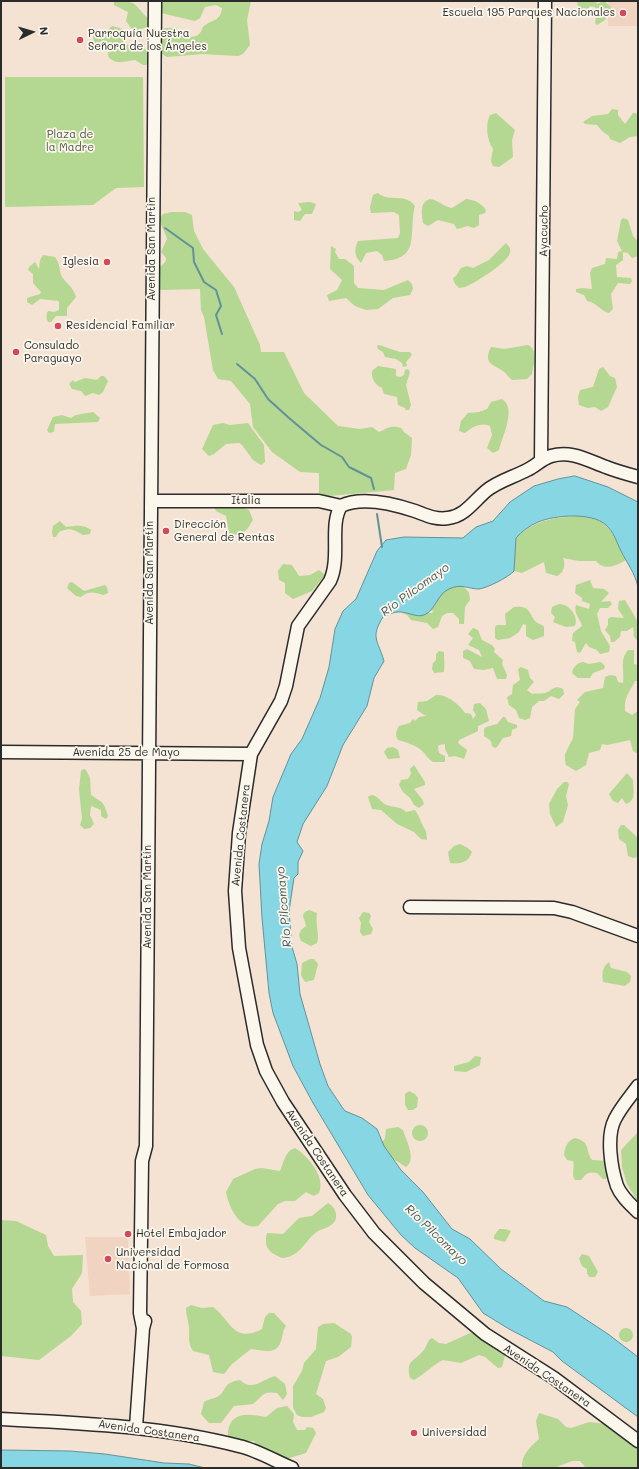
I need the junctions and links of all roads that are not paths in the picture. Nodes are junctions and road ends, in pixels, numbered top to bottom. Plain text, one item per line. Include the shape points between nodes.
1 (155, 1) edge
2 (545, 1) edge
3 (541, 460) junction
4 (638, 477) edge
5 (151, 501) junction
6 (341, 506) junction
7 (1, 752) edge
8 (149, 753) junction
9 (251, 754) junction
10 (410, 907) dead end
11 (638, 936) edge
12 (638, 1086) edge
13 (638, 1212) edge
14 (1, 1419) edge
15 (136, 1427) junction
16 (638, 1441) edge
17 (292, 1468) edge

1 - 5 street, Avenida San Martín
2 - 3 street, Ayacucho
3 - 4 street via 552,456 576,455 606,468
3 - 6 street via 528,470 487,490 457,516 428,517 415,511 377,502 353,502
5 - 6 street, Italia via 319,501
5 - 8 street, Avenida San Martín
6 - 9 street, Avenida Costanera via 336,517 336,556 333,574 298,626 281,701
7 - 8 street, Avenida 25 de Mayo
8 - 9 street, Avenida 25 de Mayo
8 - 15 street, Avenida San Martín via 146,1146 150,1162 148,1313 143,1328
9 - 16 street, Avenida Costanera via 239,833 235,891 239,948 257,1045 266,1072 345,1196 374,1233 424,1283 485,1334 554,1378
10 - 11 street via 554,908
12 - 13 street via 615,1120 610,1136 618,1186
14 - 15 street, Avenida Costanera
15 - 17 street, Avenida Costanera via 241,1446

